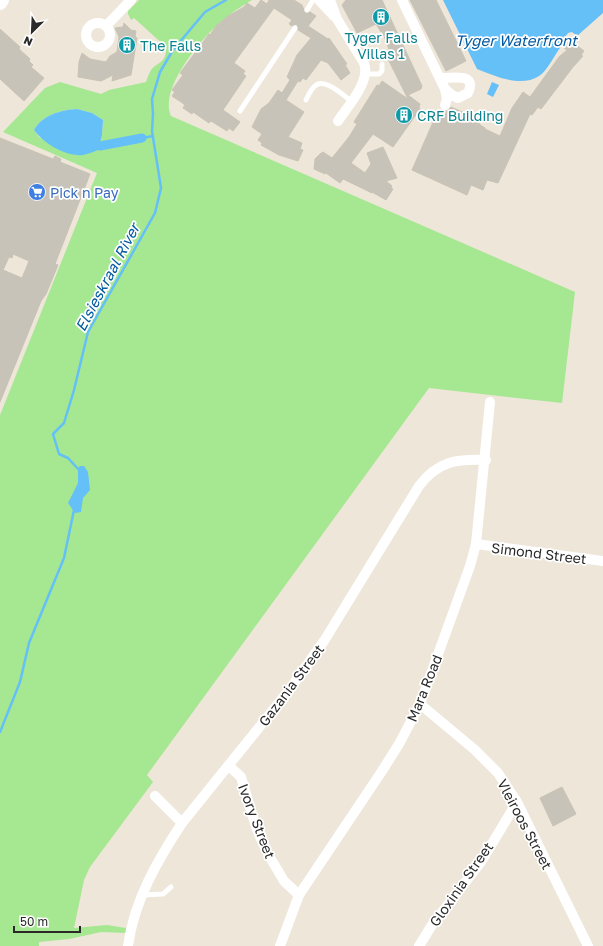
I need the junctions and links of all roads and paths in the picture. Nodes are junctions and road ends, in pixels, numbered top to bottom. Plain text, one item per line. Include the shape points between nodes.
1 (2, 0) edge
2 (130, 0) edge
3 (313, 0) edge
4 (319, 0) edge
5 (330, 0) edge
6 (402, 0) edge
7 (0, 3) edge
8 (307, 10) dead end
9 (337, 19) junction
10 (106, 26) dead end
11 (295, 28) dead end
12 (382, 64) dead end
13 (366, 74) junction
14 (440, 78) junction
15 (445, 89) junction
16 (306, 100) dead end
17 (351, 101) junction
18 (445, 105) dead end
19 (240, 111) dead end
20 (338, 120) dead end
21 (490, 402) dead end
22 (486, 460) junction
23 (476, 544) junction
24 (603, 561) edge
25 (420, 704) junction
26 (229, 766) junction
27 (155, 796) dead end
28 (517, 802) junction
29 (182, 823) junction
30 (171, 887) dead end
31 (142, 895) junction
32 (299, 895) junction
33 (128, 946) edge
34 (280, 946) edge
35 (419, 946) edge
36 (588, 946) edge

1 - 7 main road
2 - 10 street
3 - 8 lane
4 - 9 street
5 - 9 street
6 - 14 street
9 - 13 street via 364,63
11 - 19 lane
12 - 13 lane via 382,71 379,74
13 - 17 street
14 - 15 street
14 - 15 street via 461,76 467,80 470,87 468,93 462,97 455,97
15 - 18 street
16 - 17 lane via 314,86 322,84
17 - 20 street
21 - 22 street, Mara Road
22 - 23 street, Mara Road
22 - 26 street, Gazania Street via 453,461 434,469 425,477 324,641
23 - 24 street, Simond Street
23 - 25 street, Mara Road
25 - 28 street, Vleiroos Street via 490,764
25 - 32 street, Mara Road via 382,771
26 - 29 street, Gazania Street
26 - 32 street, Ivory Street via 240,777 257,830 268,854 284,881
27 - 29 street
28 - 35 street, Gloxinia Street via 481,862 432,925
28 - 36 street, Vleiroos Street
29 - 31 street, Gazania Street via 148,879
30 - 31 lane via 162,894
31 - 33 street, Gazania Street via 130,930
32 - 34 street, Mara Road

